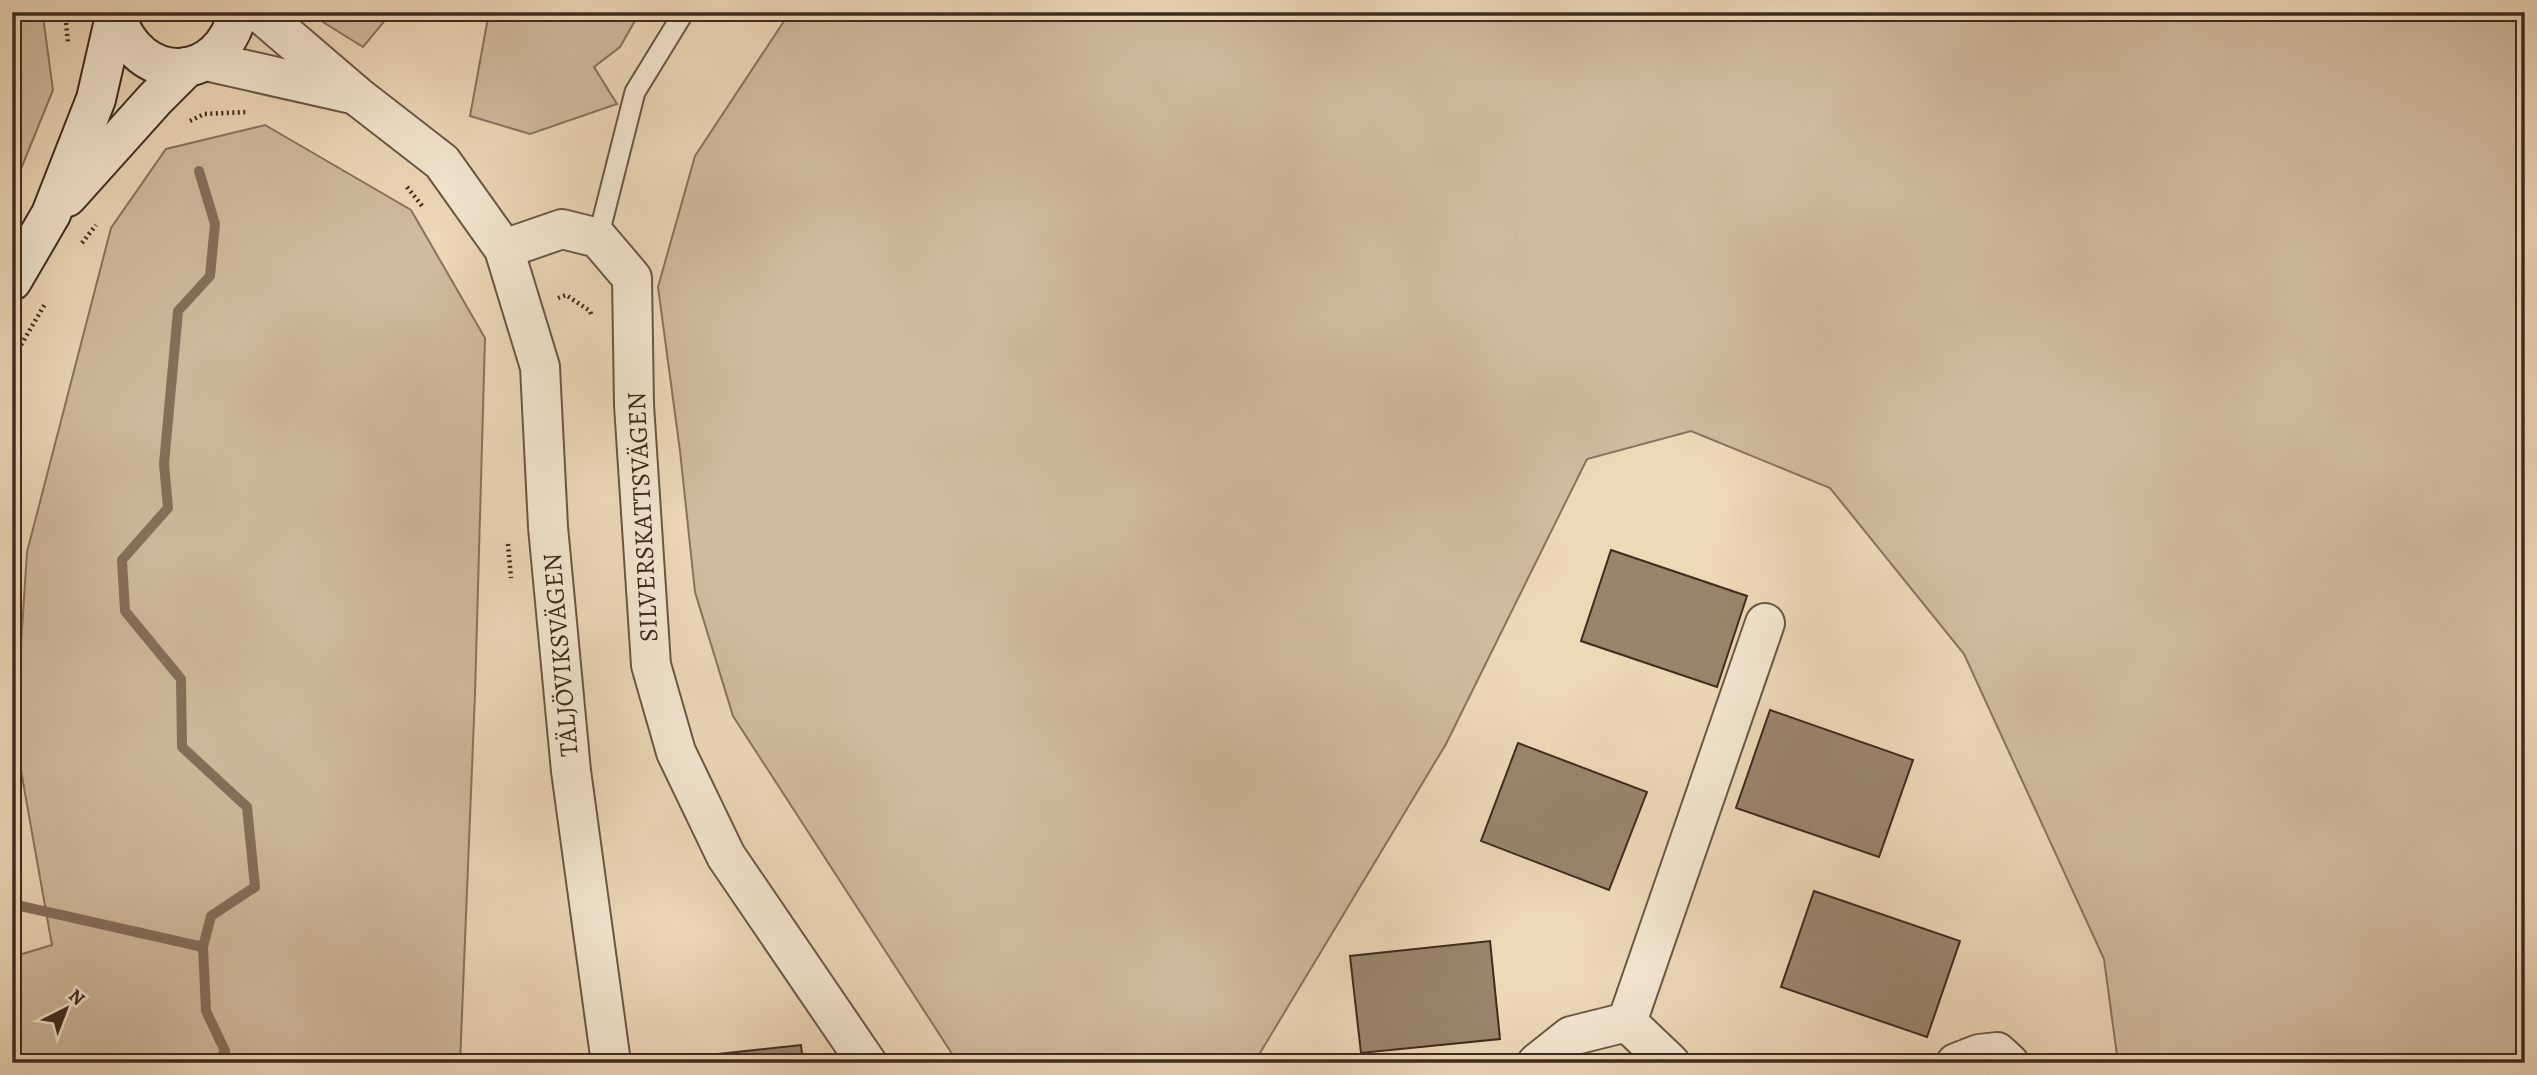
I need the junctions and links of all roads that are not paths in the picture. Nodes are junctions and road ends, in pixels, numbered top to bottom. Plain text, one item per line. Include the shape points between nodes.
1 (238, 12) edge
2 (259, 12) edge
3 (684, 12) edge
4 (116, 14) edge
5 (197, 64) junction
6 (357, 96) junction
7 (51, 214) junction
8 (598, 238) junction
9 (504, 249) junction
10 (12, 281) edge
11 (1765, 623) dead end
12 (1627, 1022) junction
13 (611, 1063) edge
14 (867, 1063) edge
15 (1537, 1063) edge
16 (1670, 1063) edge
17 (1956, 1063) edge
18 (2009, 1063) edge

1 - 5 street via 234,32 222,49
2 - 6 street
3 - 8 lane via 635,92
4 - 5 street via 121,33 148,61 167,67
4 - 7 street via 96,99
5 - 6 street
5 - 7 street via 155,99
6 - 9 street via 442,162
7 - 10 street
8 - 9 street via 562,229
8 - 14 street, SILVERSKATTSVÄGEN via 632,278 634,405 651,666 676,752 726,856
9 - 13 street, TÄLJÖVIKSVÄGEN via 540,367 548,527 571,771
11 - 12 street
12 - 15 street via 1571,1036
12 - 16 street
17 - 18 street via 1997,1052

